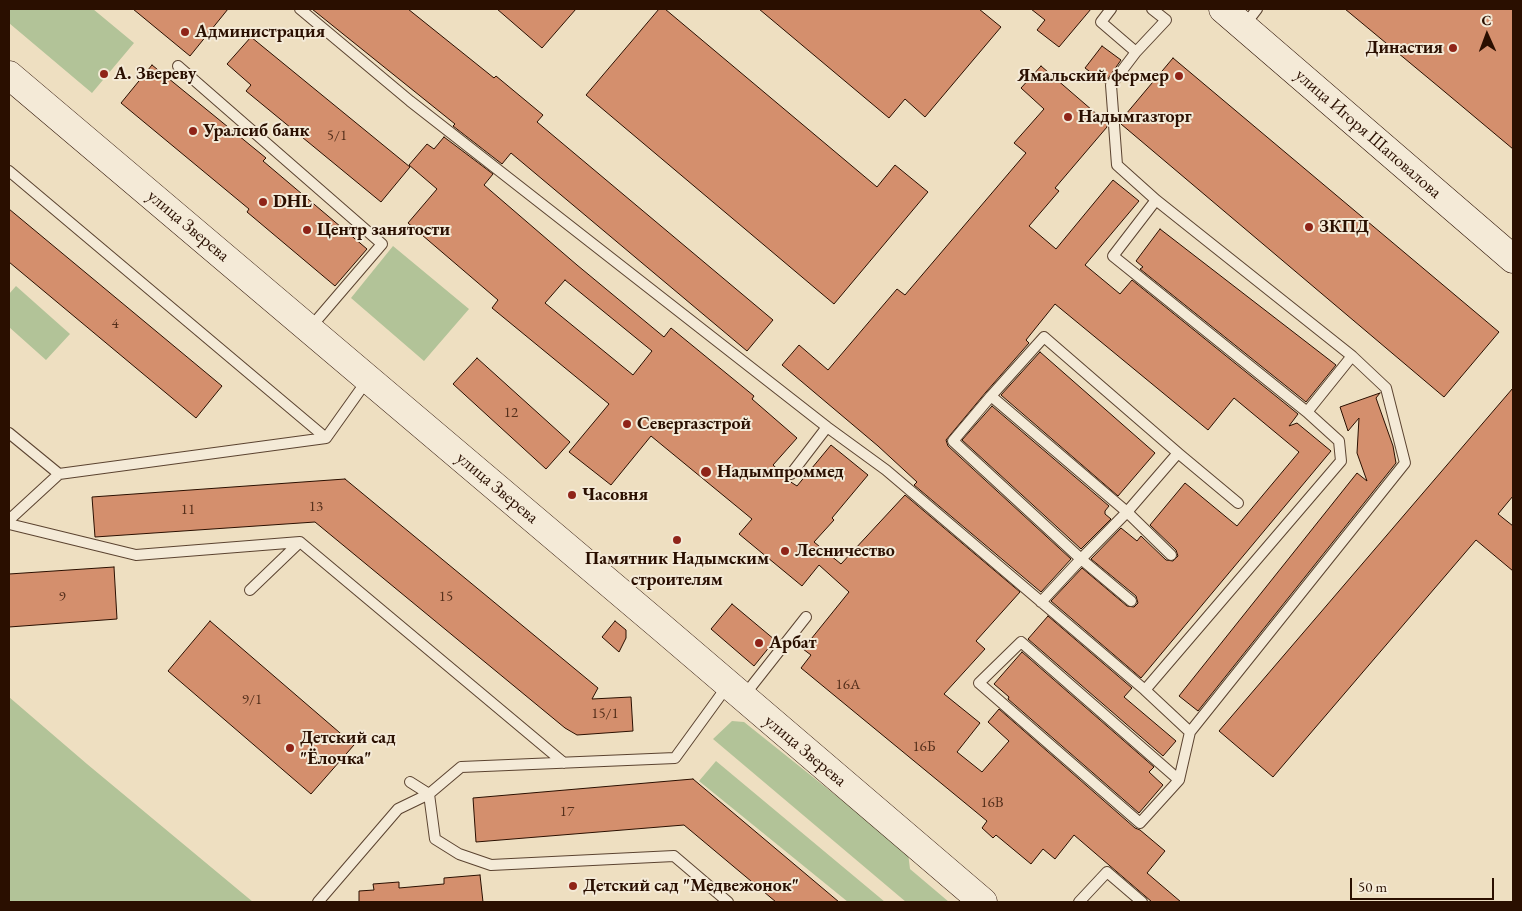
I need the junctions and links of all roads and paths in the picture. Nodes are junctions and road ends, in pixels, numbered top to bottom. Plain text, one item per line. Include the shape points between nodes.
1 (300, 9) edge
2 (1111, 9) edge
3 (1152, 9) edge
4 (1223, 9) edge
5 (1250, 18) edge
6 (1136, 52) junction
7 (178, 66) dead end
8 (9, 75) edge
9 (9, 171) edge
10 (1156, 200) junction
11 (1513, 259) edge
12 (309, 329) junction
13 (1352, 356) junction
14 (368, 379) junction
15 (990, 396) junction
16 (1307, 412) junction
17 (827, 427) junction
18 (9, 433) edge
19 (326, 438) junction
20 (1178, 453) junction
21 (59, 474) junction
22 (791, 474) dead end
23 (1238, 503) dead end
24 (1126, 512) junction
25 (9, 520) edge
26 (9, 524) edge
27 (300, 542) junction
28 (1171, 555) dead end
29 (1081, 559) junction
30 (250, 590) dead end
31 (1131, 601) dead end
32 (1041, 602) junction
33 (806, 617) dead end
34 (1144, 690) junction
35 (735, 691) junction
36 (1190, 732) junction
37 (564, 763) junction
38 (1179, 780) junction
39 (410, 782) dead end
40 (429, 794) junction
41 (318, 902) edge
42 (728, 902) edge
43 (983, 902) edge
44 (1079, 902) edge
45 (1142, 902) edge

1 - 17 lane via 410,101
2 - 6 lane via 1101,22
3 - 6 lane via 1166,20
4 - 5 street, улица Игоря Шаповалова
5 - 11 street, улица Игоря Шаповалова
6 - 10 lane via 1110,85 1117,165
7 - 12 lane via 382,244
8 - 12 street, улица Зверева
9 - 19 lane
10 - 13 lane
10 - 16 lane via 1113,256
12 - 14 street, улица Зверева
13 - 16 lane
13 - 36 lane via 1386,388 1405,463
14 - 19 lane
14 - 35 street, улица Зверева
15 - 20 lane via 1044,338
15 - 24 lane
15 - 29 lane via 953,441
16 - 34 lane via 1339,441 1340,461
17 - 22 lane
17 - 32 lane via 886,470
18 - 21 lane
19 - 21 lane
20 - 23 lane
20 - 24 lane
21 - 25 lane
24 - 28 lane
24 - 29 lane
26 - 27 lane via 136,555
27 - 30 lane
27 - 37 lane
29 - 31 lane
29 - 32 lane
32 - 34 lane
33 - 35 lane
34 - 36 lane
35 - 37 lane via 675,758
35 - 43 street, улица Зверева
36 - 38 lane
37 - 40 lane via 461,767
38 - 38 lane via 1021,642 979,683 1140,823
39 - 40 lane
40 - 41 lane via 398,809
40 - 42 lane via 435,839 459,854 490,866 674,856
44 - 45 lane via 1107,872

